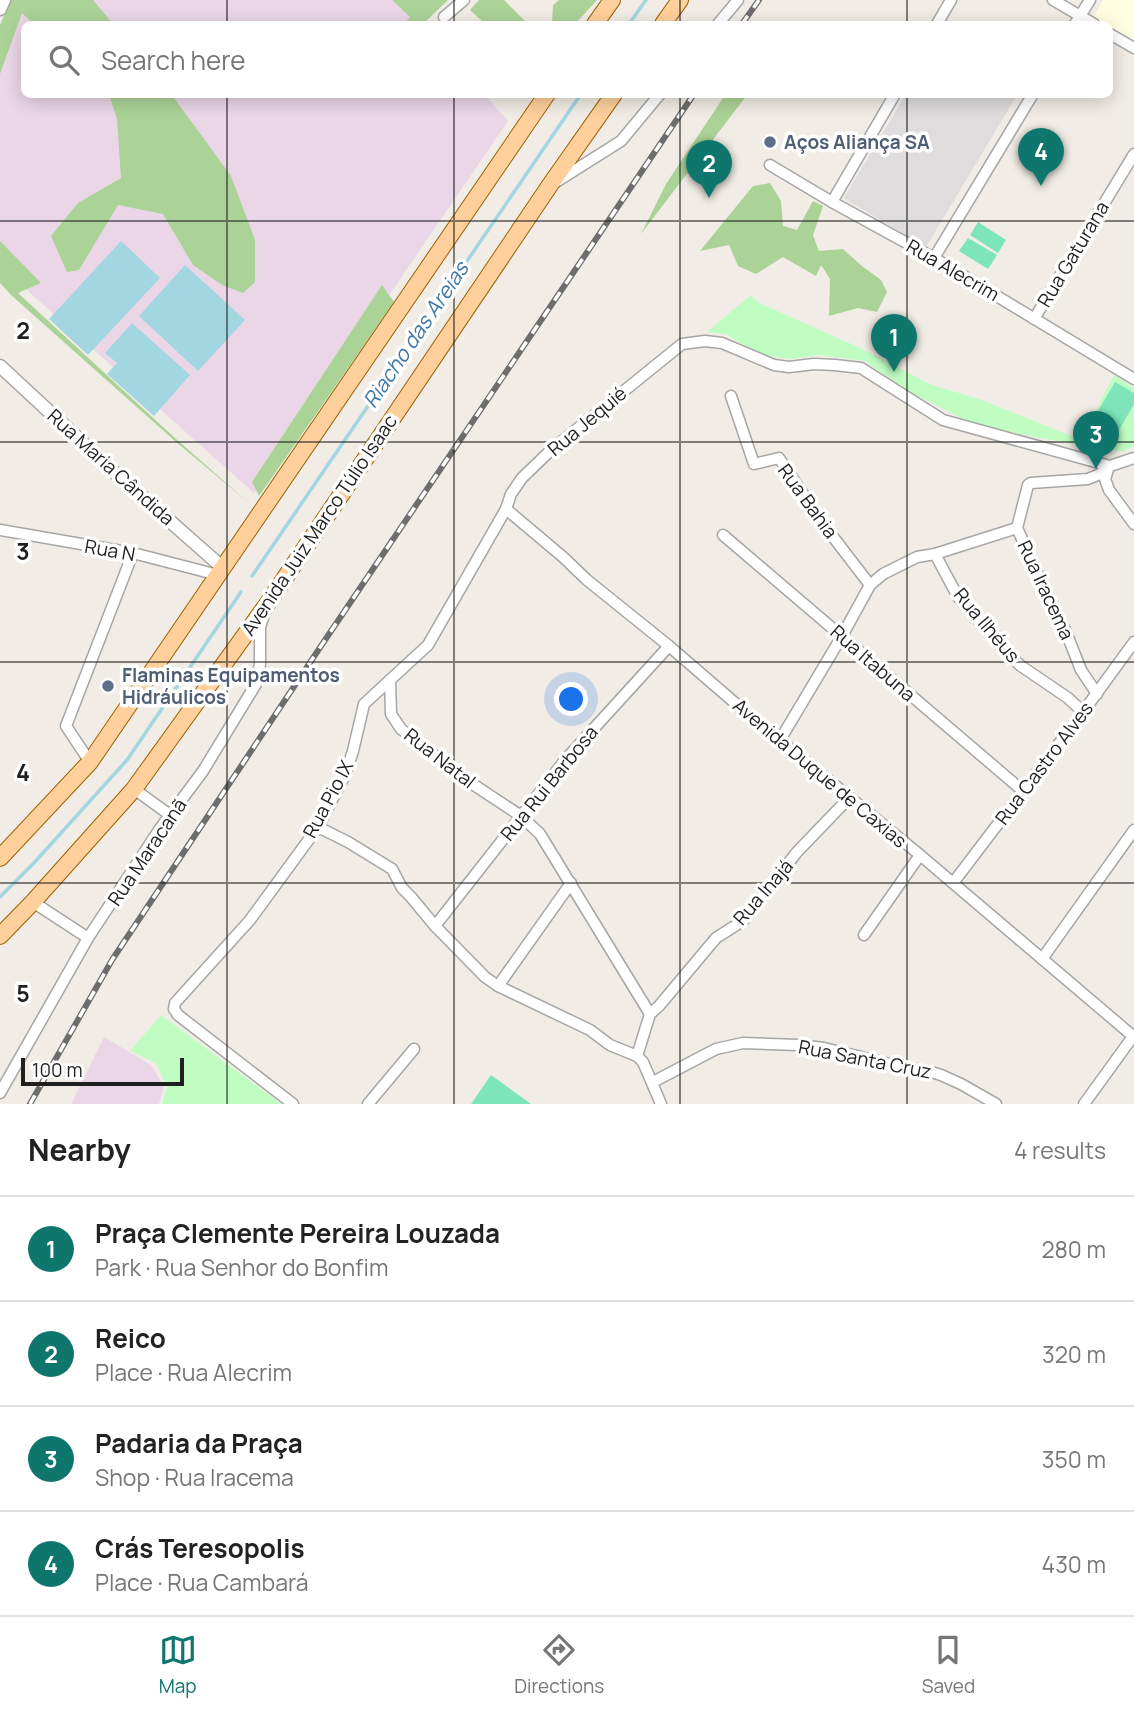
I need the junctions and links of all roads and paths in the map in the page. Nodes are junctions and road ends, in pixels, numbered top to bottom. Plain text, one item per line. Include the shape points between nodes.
1 (4, 0) edge
2 (464, 0) edge
3 (611, 0) edge
4 (680, 0) edge
5 (738, 0) edge
6 (951, 0) edge
7 (1053, 0) edge
8 (1090, 0) edge
9 (0, 9) edge
10 (444, 17) dead end
11 (1077, 20) edge
12 (597, 21) edge
13 (665, 21) edge
14 (720, 21) edge
15 (939, 21) edge
16 (1113, 36) edge
17 (1134, 48) edge
18 (544, 98) edge
19 (611, 98) edge
20 (657, 98) edge
21 (893, 98) edge
22 (1030, 98) edge
23 (1134, 154) edge
24 (770, 165) dead end
25 (550, 185) junction
26 (832, 202) junction
27 (934, 258) junction
28 (1034, 319) junction
29 (0, 366) edge
30 (1134, 379) edge
31 (731, 396) dead end
32 (1134, 458) edge
33 (1110, 466) junction
34 (506, 509) junction
35 (1134, 524) edge
36 (1017, 528) junction
37 (0, 530) edge
38 (723, 535) dead end
39 (133, 553) junction
40 (936, 554) junction
41 (207, 555) junction
42 (199, 570) junction
43 (220, 572) junction
44 (870, 585) junction
45 (268, 603) junction
46 (842, 636) junction
47 (1134, 642) edge
48 (669, 646) junction
49 (390, 680) junction
50 (1097, 694) junction
51 (1083, 712) junction
52 (780, 740) junction
53 (90, 762) junction
54 (134, 789) junction
55 (1023, 791) junction
56 (849, 798) junction
57 (170, 815) junction
58 (521, 816) junction
59 (318, 827) junction
60 (1134, 830) edge
61 (920, 855) junction
62 (0, 858) edge
63 (571, 883) junction
64 (953, 883) junction
65 (33, 902) junction
66 (435, 926) junction
67 (864, 935) dead end
68 (0, 936) edge
69 (88, 938) junction
70 (1042, 959) junction
71 (498, 986) junction
72 (650, 1014) junction
73 (1134, 1036) edge
74 (414, 1049) dead end
75 (636, 1056) junction
76 (653, 1082) junction
77 (0, 1093) edge
78 (293, 1104) edge
79 (368, 1104) edge
80 (661, 1104) edge
81 (996, 1104) edge
82 (1084, 1104) edge

1 - 9 street
2 - 10 street
3 - 12 main road
4 - 13 main road
5 - 14 street
6 - 15 street
7 - 11 street
8 - 11 street
16 - 17 street
18 - 43 main road
19 - 25 main road, Avenida Juiz Marco Túlio Isaac
20 - 25 street via 621,141
21 - 26 street
22 - 27 street
23 - 28 street, Rua Gaturana
24 - 26 street, Rua Alecrim
25 - 45 main road, Avenida Juiz Marco Túlio Isaac
26 - 27 street, Rua Alecrim
27 - 28 street, Rua Alecrim
28 - 30 street, Rua Alecrim
29 - 41 street, Rua Maria Cândida
31 - 44 street, Rua Bahia via 754,464 779,458
32 - 33 street
33 - 34 street, Rua Jequié via 943,420 861,368 774,365 722,343 705,341 682,344 551,450 522,478
33 - 35 street via 1105,479 1109,490
33 - 36 street, Rua Iracema via 1088,479 1028,485
34 - 48 street, Avenida Duque de Caxias
34 - 49 street, Rua Pio IX via 429,645
36 - 40 street
36 - 50 street, Rua Iracema via 1081,670
37 - 39 street, Rua N
38 - 46 street, Rua Itabuna
39 - 42 street, Rua N
39 - 53 street via 66,726
40 - 44 street via 917,557
40 - 51 street, Rua Ilhéus via 958,597 1007,653
41 - 42 street
41 - 43 street, Rua Maria Cândida
42 - 43 street, Rua N
43 - 53 main road
44 - 46 street
45 - 54 main road, Avenida Juiz Marco Túlio Isaac
45 - 57 street, Rua Maracanã via 256,684
46 - 52 street
46 - 55 street, Rua Itabuna
47 - 50 street, Rua Castro Alves
48 - 52 street, Avenida Duque de Caxias
48 - 58 street, Rua Rui Barbosa
49 - 58 street, Rua Natal via 391,714 401,729
49 - 59 street, Rua Pio IX via 365,704 345,775
50 - 51 street, Rua Castro Alves
51 - 55 street, Rua Castro Alves
52 - 56 street, Avenida Duque de Caxias
53 - 62 main road
54 - 57 street
54 - 65 main road, Avenida Juiz Marco Túlio Isaac
55 - 64 street, Rua Castro Alves
56 - 61 street, Avenida Duque de Caxias
56 - 72 street, Rua Inajá via 813,834 744,920 716,938
57 - 69 street, Rua Maracanã
58 - 63 street, Rua Natal via 540,834
58 - 66 street, Rua Rui Barbosa
59 - 66 street via 392,869
59 - 78 street, Rua Pio IX via 250,920 174,1009
60 - 70 street
61 - 64 street, Avenida Duque de Caxias
61 - 67 street
63 - 71 street
63 - 72 street, Rua Natal
64 - 70 street, Avenida Duque de Caxias
65 - 68 main road, Avenida Juiz Marco Túlio Isaac
65 - 69 street
66 - 71 street
69 - 77 street, Rua Maracanã
70 - 73 street, Avenida Duque de Caxias
71 - 75 street
72 - 75 street, Rua Inajá
73 - 82 street
74 - 79 street
75 - 76 street
76 - 80 street
76 - 81 street, Rua Santa Cruz via 716,1049 743,1043 798,1045 928,1071

